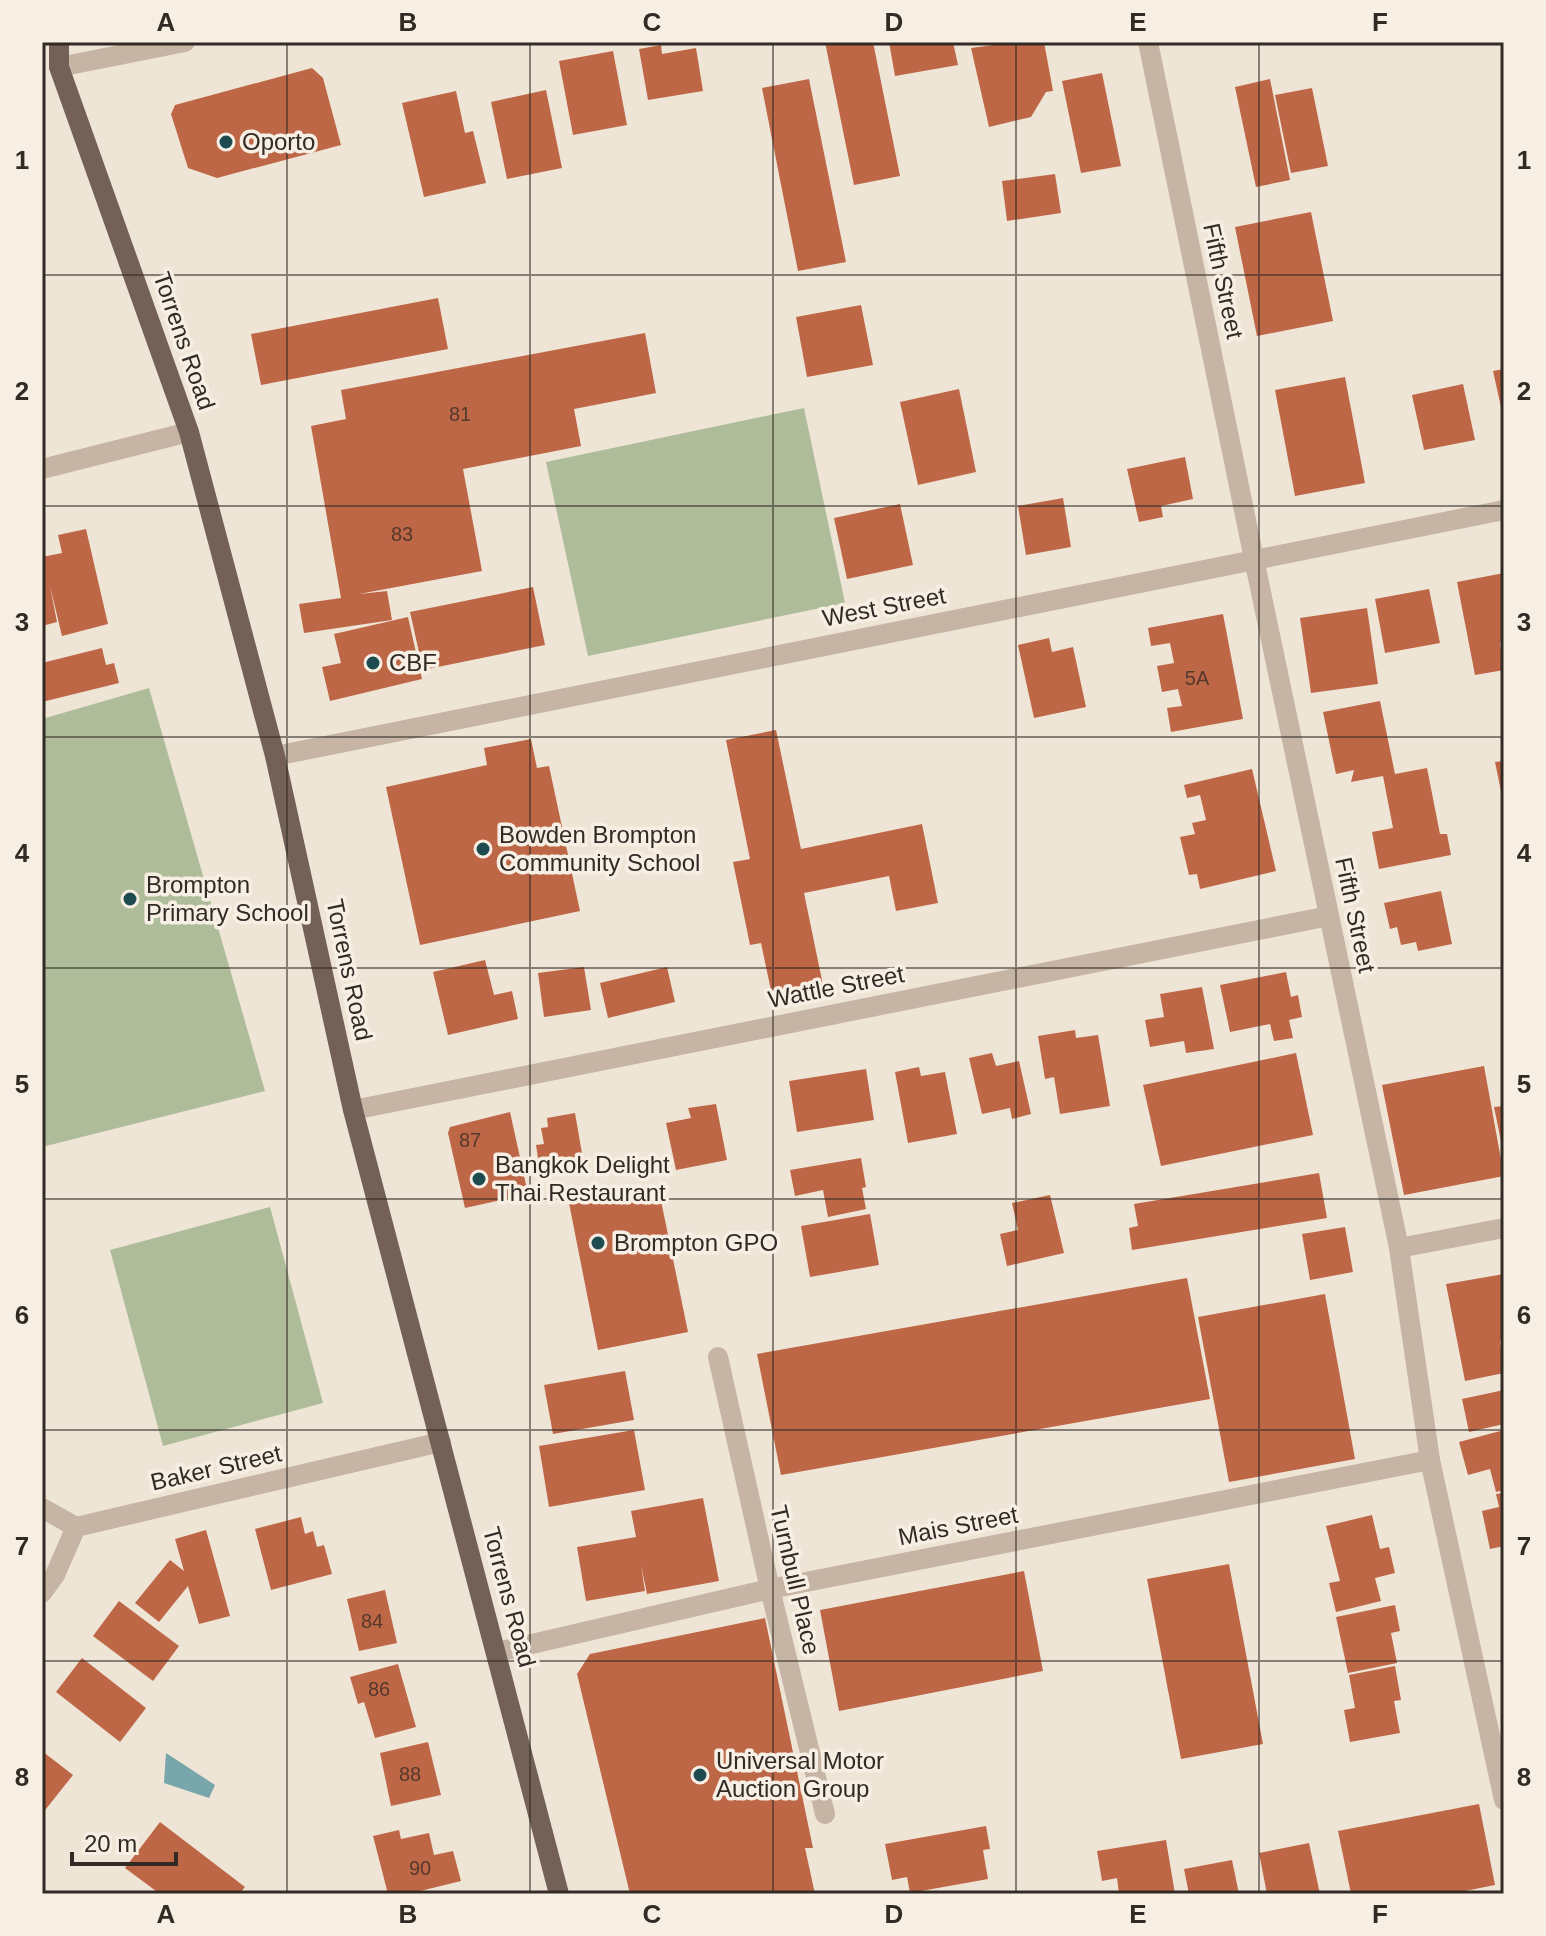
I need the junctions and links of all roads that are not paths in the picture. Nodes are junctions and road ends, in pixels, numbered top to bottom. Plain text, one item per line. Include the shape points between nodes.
1 (59, 42) edge
2 (185, 42) edge
3 (1148, 42) edge
4 (42, 48) edge
5 (59, 67) junction
6 (189, 432) junction
7 (42, 469) edge
8 (1504, 510) edge
9 (1254, 559) junction
10 (275, 756) junction
11 (1329, 916) junction
12 (353, 1110) junction
13 (1504, 1228) edge
14 (1399, 1248) junction
15 (718, 1357) dead end
16 (441, 1442) junction
17 (1430, 1460) junction
18 (42, 1508) edge
19 (76, 1527) junction
20 (770, 1589) junction
21 (42, 1593) edge
22 (497, 1652) junction
23 (1495, 1716) edge
24 (1504, 1800) edge
25 (825, 1814) dead end
26 (559, 1894) edge

1 - 5 main road, Torrens Road
2 - 5 street
3 - 9 street, Fifth Street
4 - 5 main road, Torrens Road
5 - 6 main road, Torrens Road
6 - 7 street
6 - 10 main road, Torrens Road
8 - 9 street, West Street
9 - 10 street, West Street
9 - 11 street, Fifth Street
10 - 12 main road, Torrens Road
11 - 12 street, Wattle Street
11 - 14 street, Fifth Street
12 - 16 main road, Torrens Road
13 - 14 street
14 - 17 street, Fifth Street
15 - 20 street, Turnbull Place
16 - 19 street, Baker Street
16 - 22 main road, Torrens Road
17 - 20 street, Mais Street
17 - 23 street, Fifth Street
18 - 19 street
19 - 21 street
20 - 22 street, Mais Street
20 - 25 street, Turnbull Place
22 - 26 main road, Torrens Road
23 - 24 street, Fifth Street

